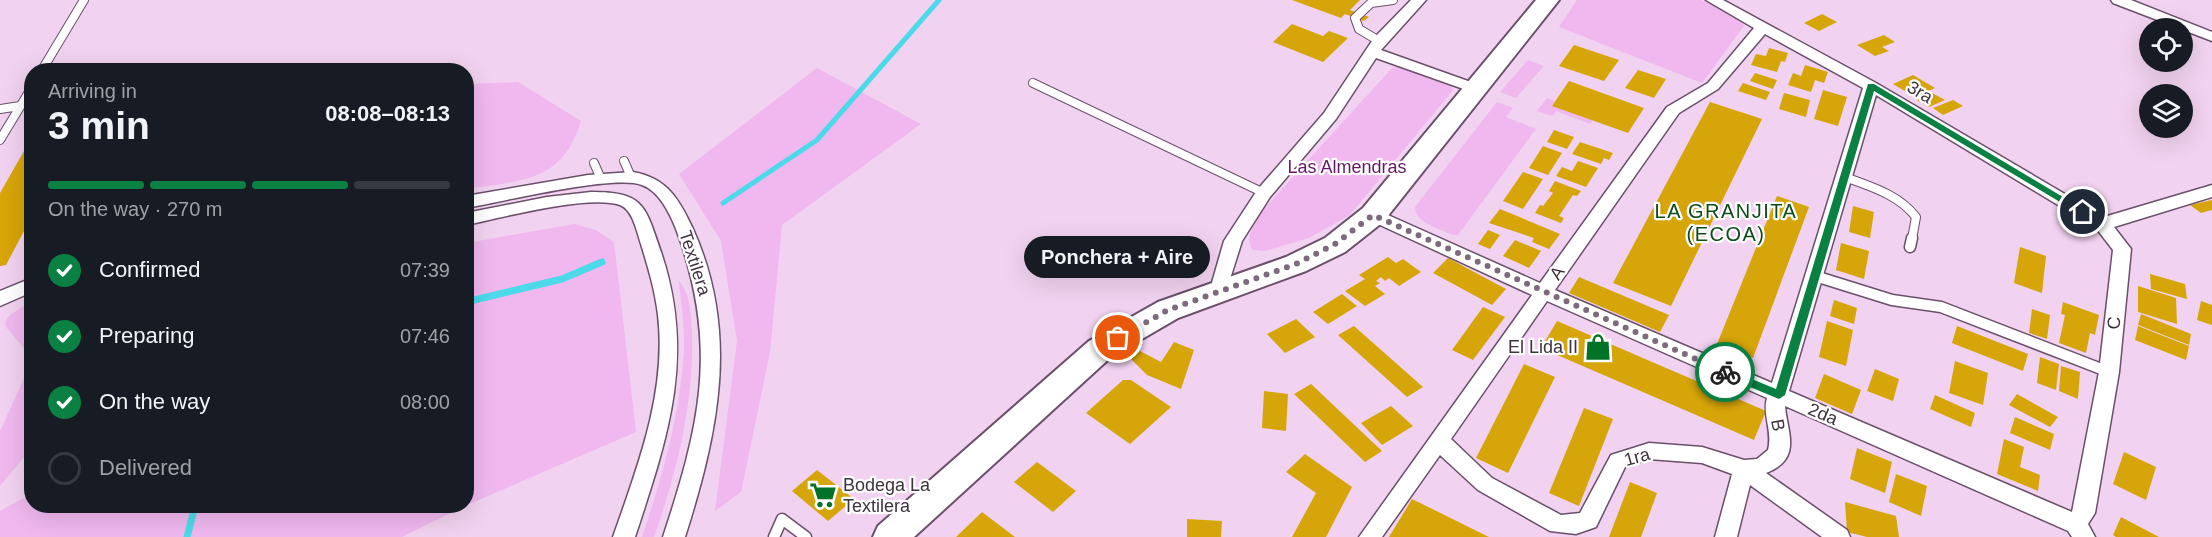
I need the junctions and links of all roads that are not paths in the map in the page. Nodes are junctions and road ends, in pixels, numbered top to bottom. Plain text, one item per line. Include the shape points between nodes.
1 (84, 0) edge
2 (1394, 0) edge
3 (1413, 0) edge
4 (1418, 0) edge
5 (1548, 0) edge
6 (1713, 0) edge
7 (2118, 0) edge
8 (1763, 27) junction
9 (2212, 37) edge
10 (1375, 46) junction
11 (46, 63) edge
12 (1033, 83) dead end
13 (1871, 86) junction
14 (1478, 89) junction
15 (24, 100) edge
16 (20, 106) junction
17 (0, 109) edge
18 (0, 140) edge
19 (598, 171) junction
20 (1845, 177) junction
21 (660, 190) junction
22 (2212, 191) edge
23 (1264, 193) junction
24 (593, 196) junction
25 (474, 200) edge
26 (636, 210) junction
27 (1373, 215) junction
28 (474, 218) edge
29 (2102, 224) junction
30 (1910, 247) dead end
31 (1815, 276) junction
32 (24, 288) edge
33 (1544, 292) junction
34 (1218, 293) junction
35 (24, 297) edge
36 (0, 300) edge
37 (2109, 372) junction
38 (1779, 395) junction
39 (1439, 441) junction
40 (1744, 469) junction
41 (1574, 531) edge
42 (2080, 531) edge
43 (624, 537) edge
44 (674, 537) edge
45 (774, 537) edge
46 (806, 537) edge
47 (890, 537) edge
48 (1370, 537) edge
49 (1726, 537) edge
50 (1839, 537) edge

1 - 11 lane
2 - 10 lane via 1371,3 1355,18 1359,29
3 - 4 lane
4 - 10 street
5 - 14 main road
6 - 8 street, 3ra
7 - 9 street
8 - 13 street, 3ra
8 - 33 street, A via 1713,86 1673,110
10 - 14 street
10 - 23 street via 1329,116
12 - 23 lane
13 - 20 street, B
13 - 29 street, 3ra
14 - 27 main road
15 - 16 lane
16 - 17 lane
16 - 18 lane
19 - 21 street via 628,169
19 - 24 street via 602,189
19 - 25 street
20 - 30 lane via 1895,196 1909,206 1916,217
20 - 31 street, B
21 - 26 street via 647,195
21 - 44 street, Textilera via 680,220 697,260 709,308 712,368 706,426
22 - 29 street
23 - 34 street via 1233,241
24 - 26 street via 627,200
24 - 28 street
26 - 43 street, Textilera via 663,284 669,354 665,404
27 - 33 street, 2da
27 - 34 main road via 1335,244 1306,259
29 - 37 street, C via 2122,249
31 - 37 lane via 1892,300 1941,307
31 - 38 street, B
32 - 36 street
33 - 38 street, 2da
33 - 39 street, A
34 - 47 main road via 1168,310 1100,349
35 - 36 street
37 - 42 street, C
38 - 40 street, B via 1774,408 1781,425 1780,449 1767,465
38 - 42 street, 2da
39 - 41 street, 1ra via 1485,484
39 - 48 street, A
40 - 41 street, 1ra via 1702,455 1649,451 1618,461 1588,520
40 - 49 street
40 - 50 street, 1ra
45 - 46 lane via 782,519

